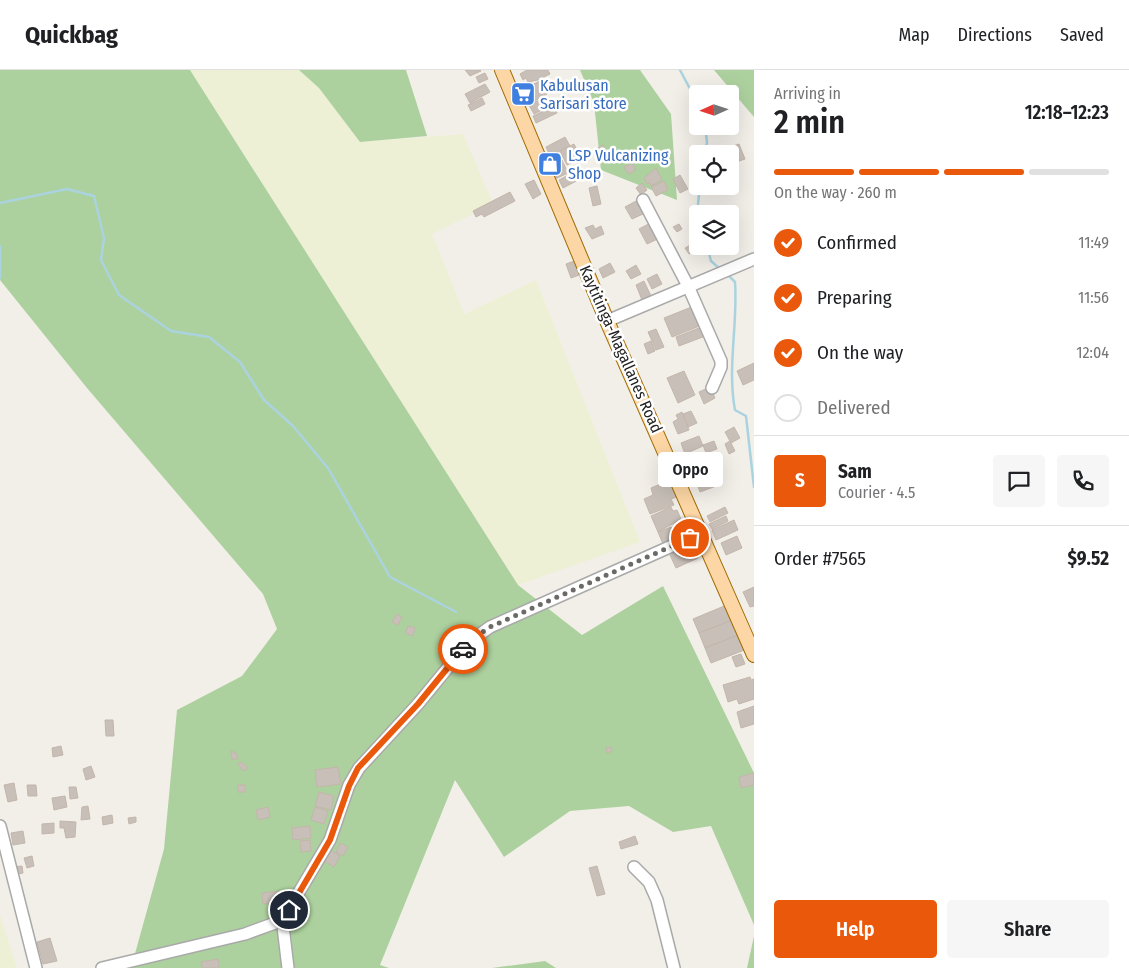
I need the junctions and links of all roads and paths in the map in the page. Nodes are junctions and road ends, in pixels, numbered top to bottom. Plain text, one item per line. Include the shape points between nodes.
1 (502, 70) edge
2 (643, 200) dead end
3 (754, 259) edge
4 (688, 286) junction
5 (608, 321) junction
6 (712, 388) dead end
7 (701, 533) junction
8 (754, 655) edge
9 (0, 826) edge
10 (634, 867) dead end
11 (282, 918) junction
12 (36, 968) edge
13 (102, 968) edge
14 (288, 968) edge
15 (674, 968) edge

1 - 5 main road, Kaytitinga-Magallanes Road
2 - 4 street
3 - 4 street
4 - 5 street
4 - 6 street via 721,361
5 - 7 main road, Kaytitinga-Magallanes Road
7 - 8 main road, Kaytitinga-Magallanes Road
7 - 11 street via 490,627 469,642 418,704 358,768 330,840
9 - 12 street
10 - 15 street via 649,882 658,900
11 - 13 street via 245,934
11 - 14 street

